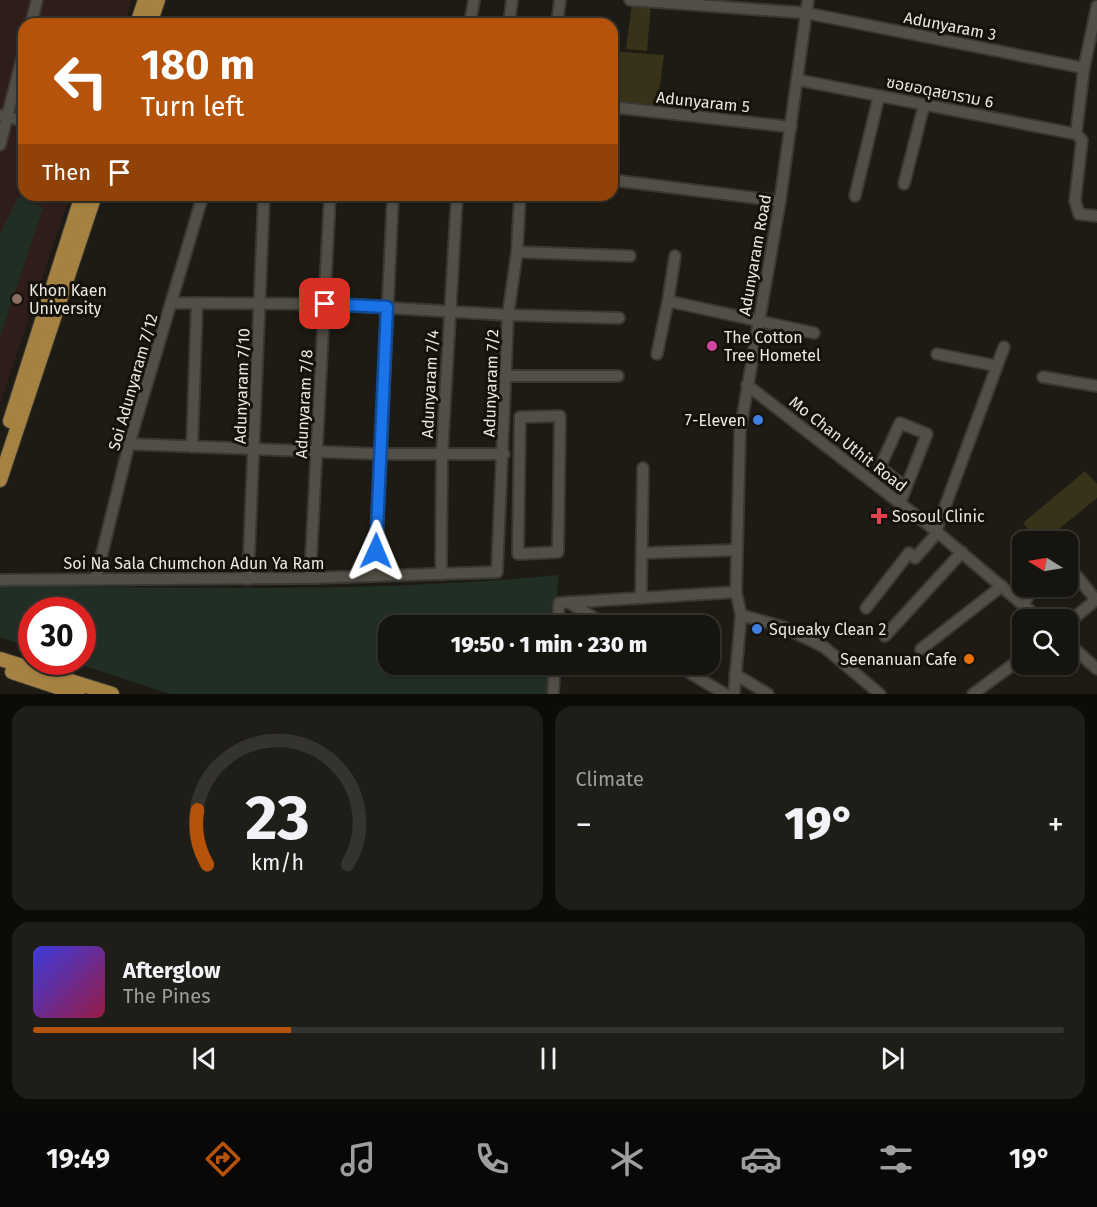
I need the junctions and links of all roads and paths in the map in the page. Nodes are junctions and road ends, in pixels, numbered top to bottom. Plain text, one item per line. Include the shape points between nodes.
1 (37, 0) edge
2 (145, 0) edge
3 (158, 0) edge
4 (474, 0) edge
5 (512, 0) edge
6 (560, 0) edge
7 (630, 0) edge
8 (808, 0) edge
9 (1097, 6) edge
10 (806, 13) junction
11 (32, 18) edge
12 (139, 18) edge
13 (152, 18) edge
14 (471, 18) edge
15 (510, 18) edge
16 (558, 18) edge
17 (1084, 68) junction
18 (18, 69) edge
19 (798, 80) junction
20 (879, 96) junction
21 (924, 105) junction
22 (618, 108) edge
23 (3, 115) edge
24 (18, 119) edge
25 (791, 127) junction
26 (1076, 134) junction
27 (0, 145) edge
28 (618, 181) edge
29 (904, 184) dead end
30 (855, 196) dead end
31 (80, 201) edge
32 (93, 201) edge
33 (201, 201) edge
34 (264, 201) edge
35 (330, 201) edge
36 (393, 201) edge
37 (457, 201) edge
38 (520, 201) edge
39 (780, 201) junction
40 (1097, 216) edge
41 (517, 252) junction
42 (630, 256) dead end
43 (675, 256) dead end
44 (668, 301) junction
45 (171, 303) junction
46 (197, 303) junction
47 (261, 304) junction
48 (325, 304) junction
49 (387, 307) junction
50 (449, 310) junction
51 (508, 315) junction
52 (619, 318) dead end
53 (759, 320) junction
54 (814, 333) dead end
55 (1004, 347) dead end
56 (657, 354) dead end
57 (937, 354) dead end
58 (997, 366) junction
59 (505, 376) junction
60 (618, 376) dead end
61 (1043, 377) dead end
62 (747, 385) junction
63 (1097, 386) edge
64 (129, 444) junction
65 (192, 447) junction
66 (255, 450) junction
67 (0, 451) edge
68 (317, 452) junction
69 (442, 453) junction
70 (379, 454) junction
71 (504, 454) junction
72 (643, 468) dead end
73 (0, 480) edge
74 (502, 488) junction
75 (519, 488) junction
76 (906, 488) junction
77 (900, 503) junction
78 (937, 531) junction
79 (737, 550) junction
80 (962, 552) junction
81 (642, 553) junction
82 (497, 572) joint
83 (375, 574) junction
84 (441, 574) junction
85 (96, 578) junction
86 (310, 578) junction
87 (1078, 578) edge
88 (248, 579) junction
89 (0, 580) edge
90 (1002, 586) junction
91 (736, 592) junction
92 (641, 597) junction
93 (1028, 597) edge
94 (1096, 600) edge
95 (568, 602) junction
96 (1023, 604) junction
97 (866, 608) dead end
98 (1029, 609) edge
99 (559, 615) edge
100 (590, 615) edge
101 (741, 615) junction
102 (1078, 615) edge
103 (885, 636) dead end
104 (921, 649) dead end
105 (1078, 652) edge
106 (0, 659) edge
107 (1012, 665) edge
108 (0, 669) edge
109 (1097, 669) edge
110 (735, 674) junction
111 (554, 675) edge
112 (693, 675) edge
113 (78, 694) edge
114 (112, 694) edge
115 (553, 694) edge
116 (725, 694) edge
117 (734, 694) edge
118 (768, 694) edge
119 (880, 694) edge
120 (974, 694) edge

1 - 11 street
2 - 12 main road
3 - 13 main road
4 - 14 street
5 - 15 street
6 - 16 street
7 - 10 street, Adunyaram 3
8 - 10 street, Adunyaram Road
9 - 17 street
10 - 17 street, Adunyaram 3
10 - 19 street, Adunyaram Road
17 - 26 street
18 - 23 street
19 - 20 street, ซอยอดุลยาราม 6
19 - 25 street, Adunyaram Road
20 - 21 street, ซอยอดุลยาราม 6
20 - 30 street
21 - 26 street, ซอยอดุลยาราม 6
21 - 29 street
22 - 25 street, Adunyaram 5
23 - 24 street
23 - 27 street
25 - 39 street, Adunyaram Road
26 - 40 street via 1082,140 1075,201 1079,214
28 - 39 street
31 - 67 main road
32 - 73 main road
33 - 45 street, Soi Adunyaram 7/12
34 - 47 street, Adunyaram 7/10
35 - 48 street, Adunyaram 7/8
36 - 49 street
37 - 50 street, Adunyaram 7/4
38 - 41 street, Adunyaram 7/2
39 - 53 street, Adunyaram Road
41 - 42 street
41 - 51 street, Adunyaram 7/2
43 - 44 street
44 - 53 street
44 - 56 street
45 - 46 street
45 - 64 street, Soi Adunyaram 7/12
46 - 47 street
46 - 65 street
47 - 48 street
47 - 66 street, Adunyaram 7/10
48 - 49 street
48 - 68 street, Adunyaram 7/8
49 - 50 street
49 - 70 street
50 - 51 street
50 - 69 street, Adunyaram 7/4
51 - 52 street
51 - 59 street, Adunyaram 7/2
53 - 54 street
53 - 62 street, Adunyaram Road
55 - 58 street
57 - 58 street
58 - 78 street
59 - 60 street
59 - 71 street, Adunyaram 7/2
61 - 63 street
62 - 77 street, Mo Chan Uthit Road
62 - 79 street, Adunyaram Road via 740,431
64 - 65 street
64 - 85 street, Soi Adunyaram 7/12
65 - 66 street
66 - 68 street
66 - 88 street, Adunyaram 7/10
68 - 70 street
68 - 86 street, Adunyaram 7/8
69 - 70 street
69 - 71 street
69 - 84 street, Adunyaram 7/4
70 - 83 street
71 - 74 street, Adunyaram 7/2
72 - 81 street
74 - 75 street
74 - 82 street, Adunyaram 7/2
75 - 75 street via 520,417 560,416 558,552 518,554
76 - 76 street via 927,434 900,423 880,467
76 - 77 street
77 - 78 street, Mo Chan Uthit Road
78 - 80 street, Mo Chan Uthit Road
78 - 97 street via 915,558 909,553
79 - 81 street
79 - 91 street, Adunyaram Road
80 - 90 street, Mo Chan Uthit Road
80 - 103 street
81 - 92 street
82 - 84 street, Soi Na Sala Chumchon Adun Ya Ram
83 - 84 street, Soi Na Sala Chumchon Adun Ya Ram
83 - 86 street, Soi Na Sala Chumchon Adun Ya Ram
85 - 88 street, Soi Na Sala Chumchon Adun Ya Ram
85 - 89 street, Soi Na Sala Chumchon Adun Ya Ram
86 - 88 street, Soi Na Sala Chumchon Adun Ya Ram
87 - 94 street
90 - 96 street, Mo Chan Uthit Road
90 - 104 street
91 - 92 street
91 - 101 street, Adunyaram Road
92 - 95 street
93 - 96 street
94 - 102 street
95 - 99 street via 560,603
95 - 100 street
96 - 98 street, Mo Chan Uthit Road
101 - 110 street, Adunyaram Road
101 - 119 street via 783,627 824,647
105 - 109 street
106 - 114 main road
107 - 120 street
108 - 113 main road
110 - 117 street, Adunyaram Road
110 - 118 street
111 - 115 street
112 - 116 street

